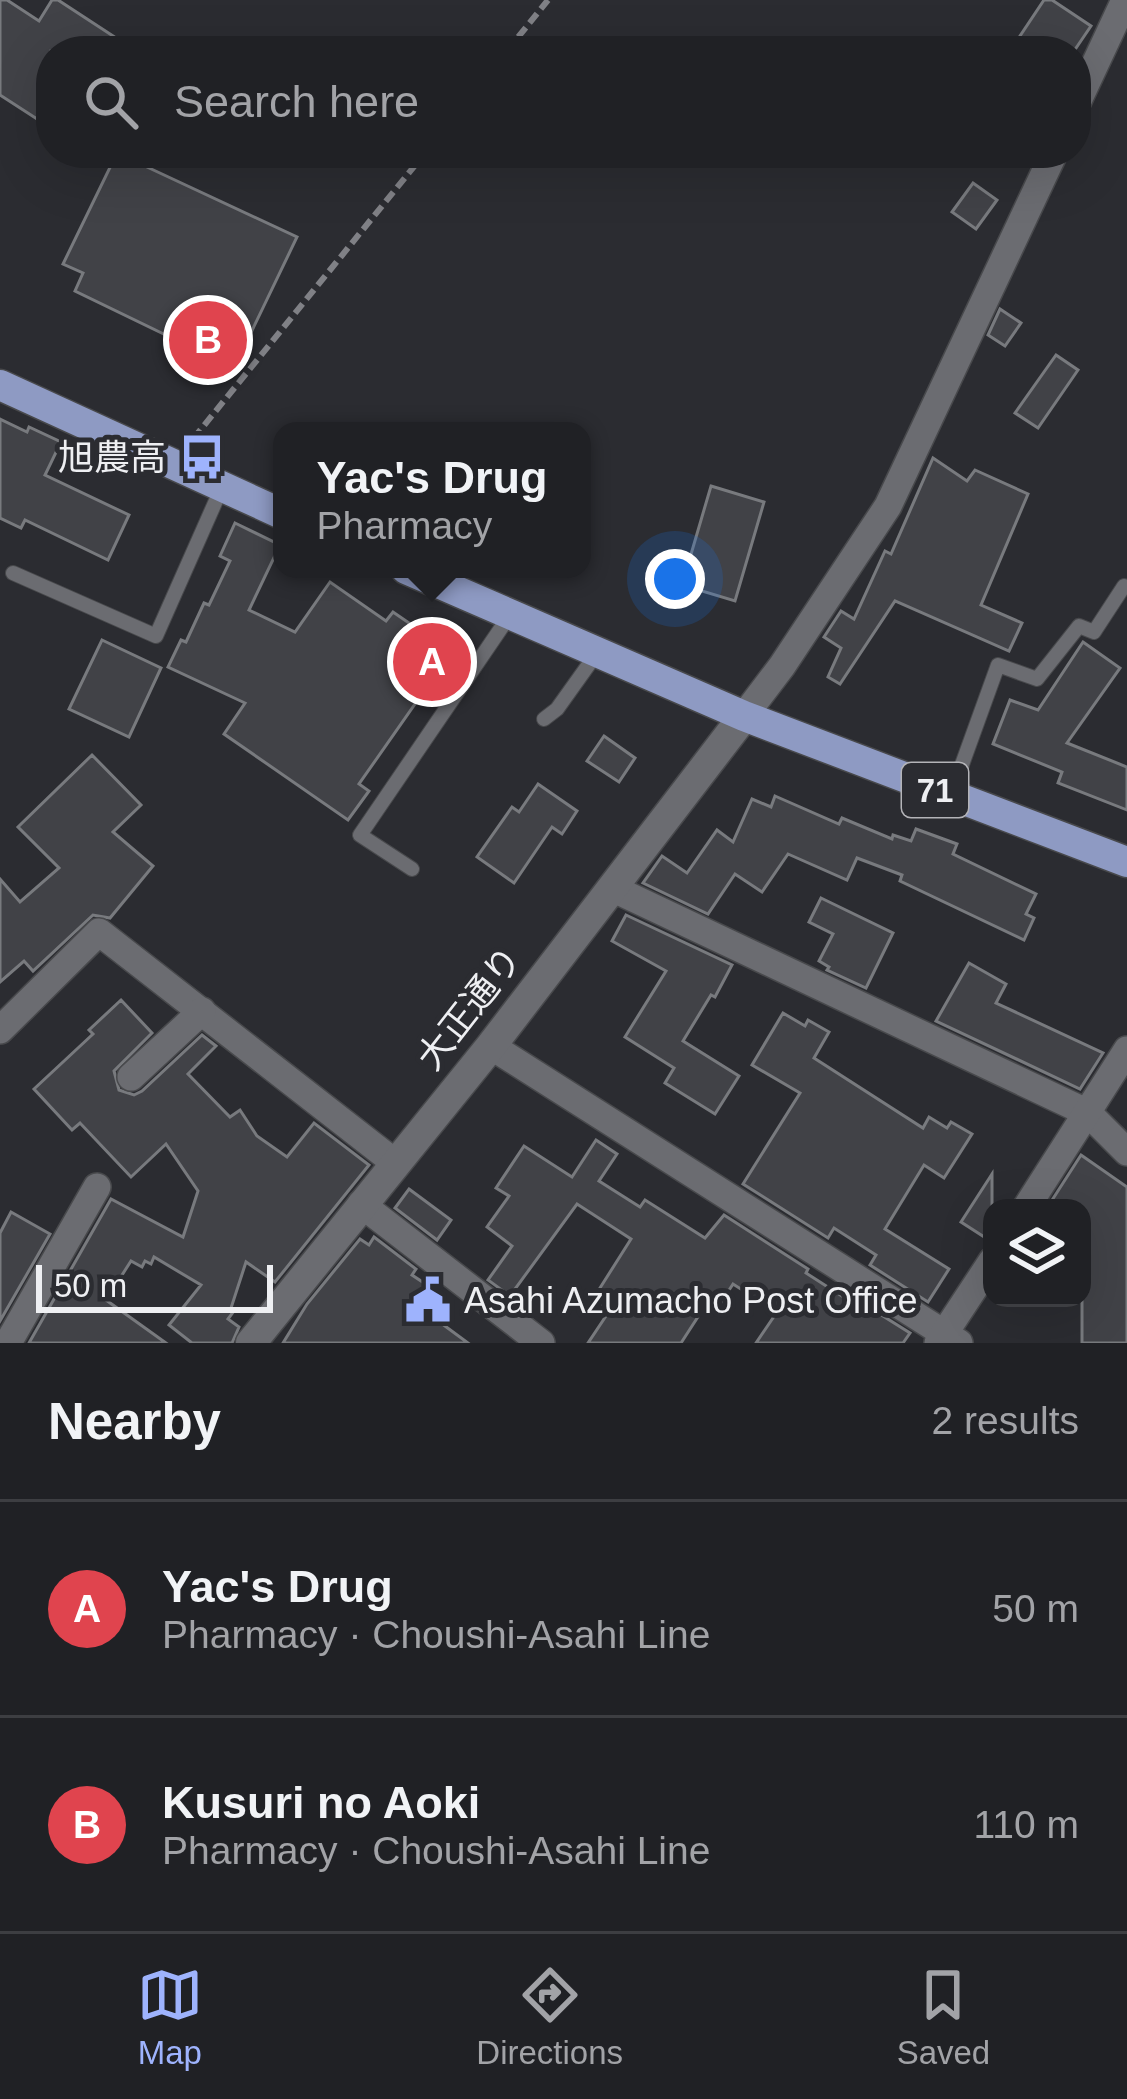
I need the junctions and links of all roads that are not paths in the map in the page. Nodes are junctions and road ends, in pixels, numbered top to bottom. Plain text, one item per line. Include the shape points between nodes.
1 (1125, 0) edge
2 (1091, 73) edge
3 (1047, 168) edge
4 (0, 385) edge
5 (222, 488) junction
6 (273, 510) edge
7 (14, 573) dead end
8 (426, 578) edge
9 (1124, 586) dead end
10 (510, 615) junction
11 (597, 652) junction
12 (466, 679) junction
13 (486, 689) dead end
14 (744, 716) junction
15 (544, 719) dead end
16 (951, 796) junction
17 (1127, 862) edge
18 (412, 869) dead end
19 (612, 888) junction
20 (202, 1011) junction
21 (0, 1030) edge
22 (490, 1046) junction
23 (1127, 1049) edge
24 (131, 1077) dead end
25 (1088, 1113) junction
26 (1127, 1151) edge
27 (394, 1162) junction
28 (97, 1187) dead end
29 (1032, 1199) edge
30 (361, 1204) junction
31 (983, 1277) edge
32 (947, 1340) edge
33 (8, 1343) edge
34 (251, 1343) edge
35 (542, 1343) edge

1 - 2 street
3 - 14 street via 888,506
4 - 5 main road
5 - 6 main road
5 - 7 lane via 156,636
8 - 10 main road, 71
9 - 16 lane via 1094,632 1079,626 1037,679 998,665
10 - 11 main road, 71
10 - 12 lane
11 - 14 main road, 71
11 - 15 lane
12 - 13 lane
12 - 18 lane via 360,835
14 - 16 main road, 71
14 - 19 street, 大正通り
16 - 17 main road, 71
19 - 22 street, 大正通り
19 - 25 street
20 - 21 street via 99,932
20 - 24 street
20 - 27 street
22 - 27 street, 大正通り
22 - 32 street
23 - 25 street
25 - 26 street
25 - 29 street
27 - 30 street, 大正通り
28 - 33 street
30 - 34 street, 大正通り
30 - 35 street
31 - 32 street

